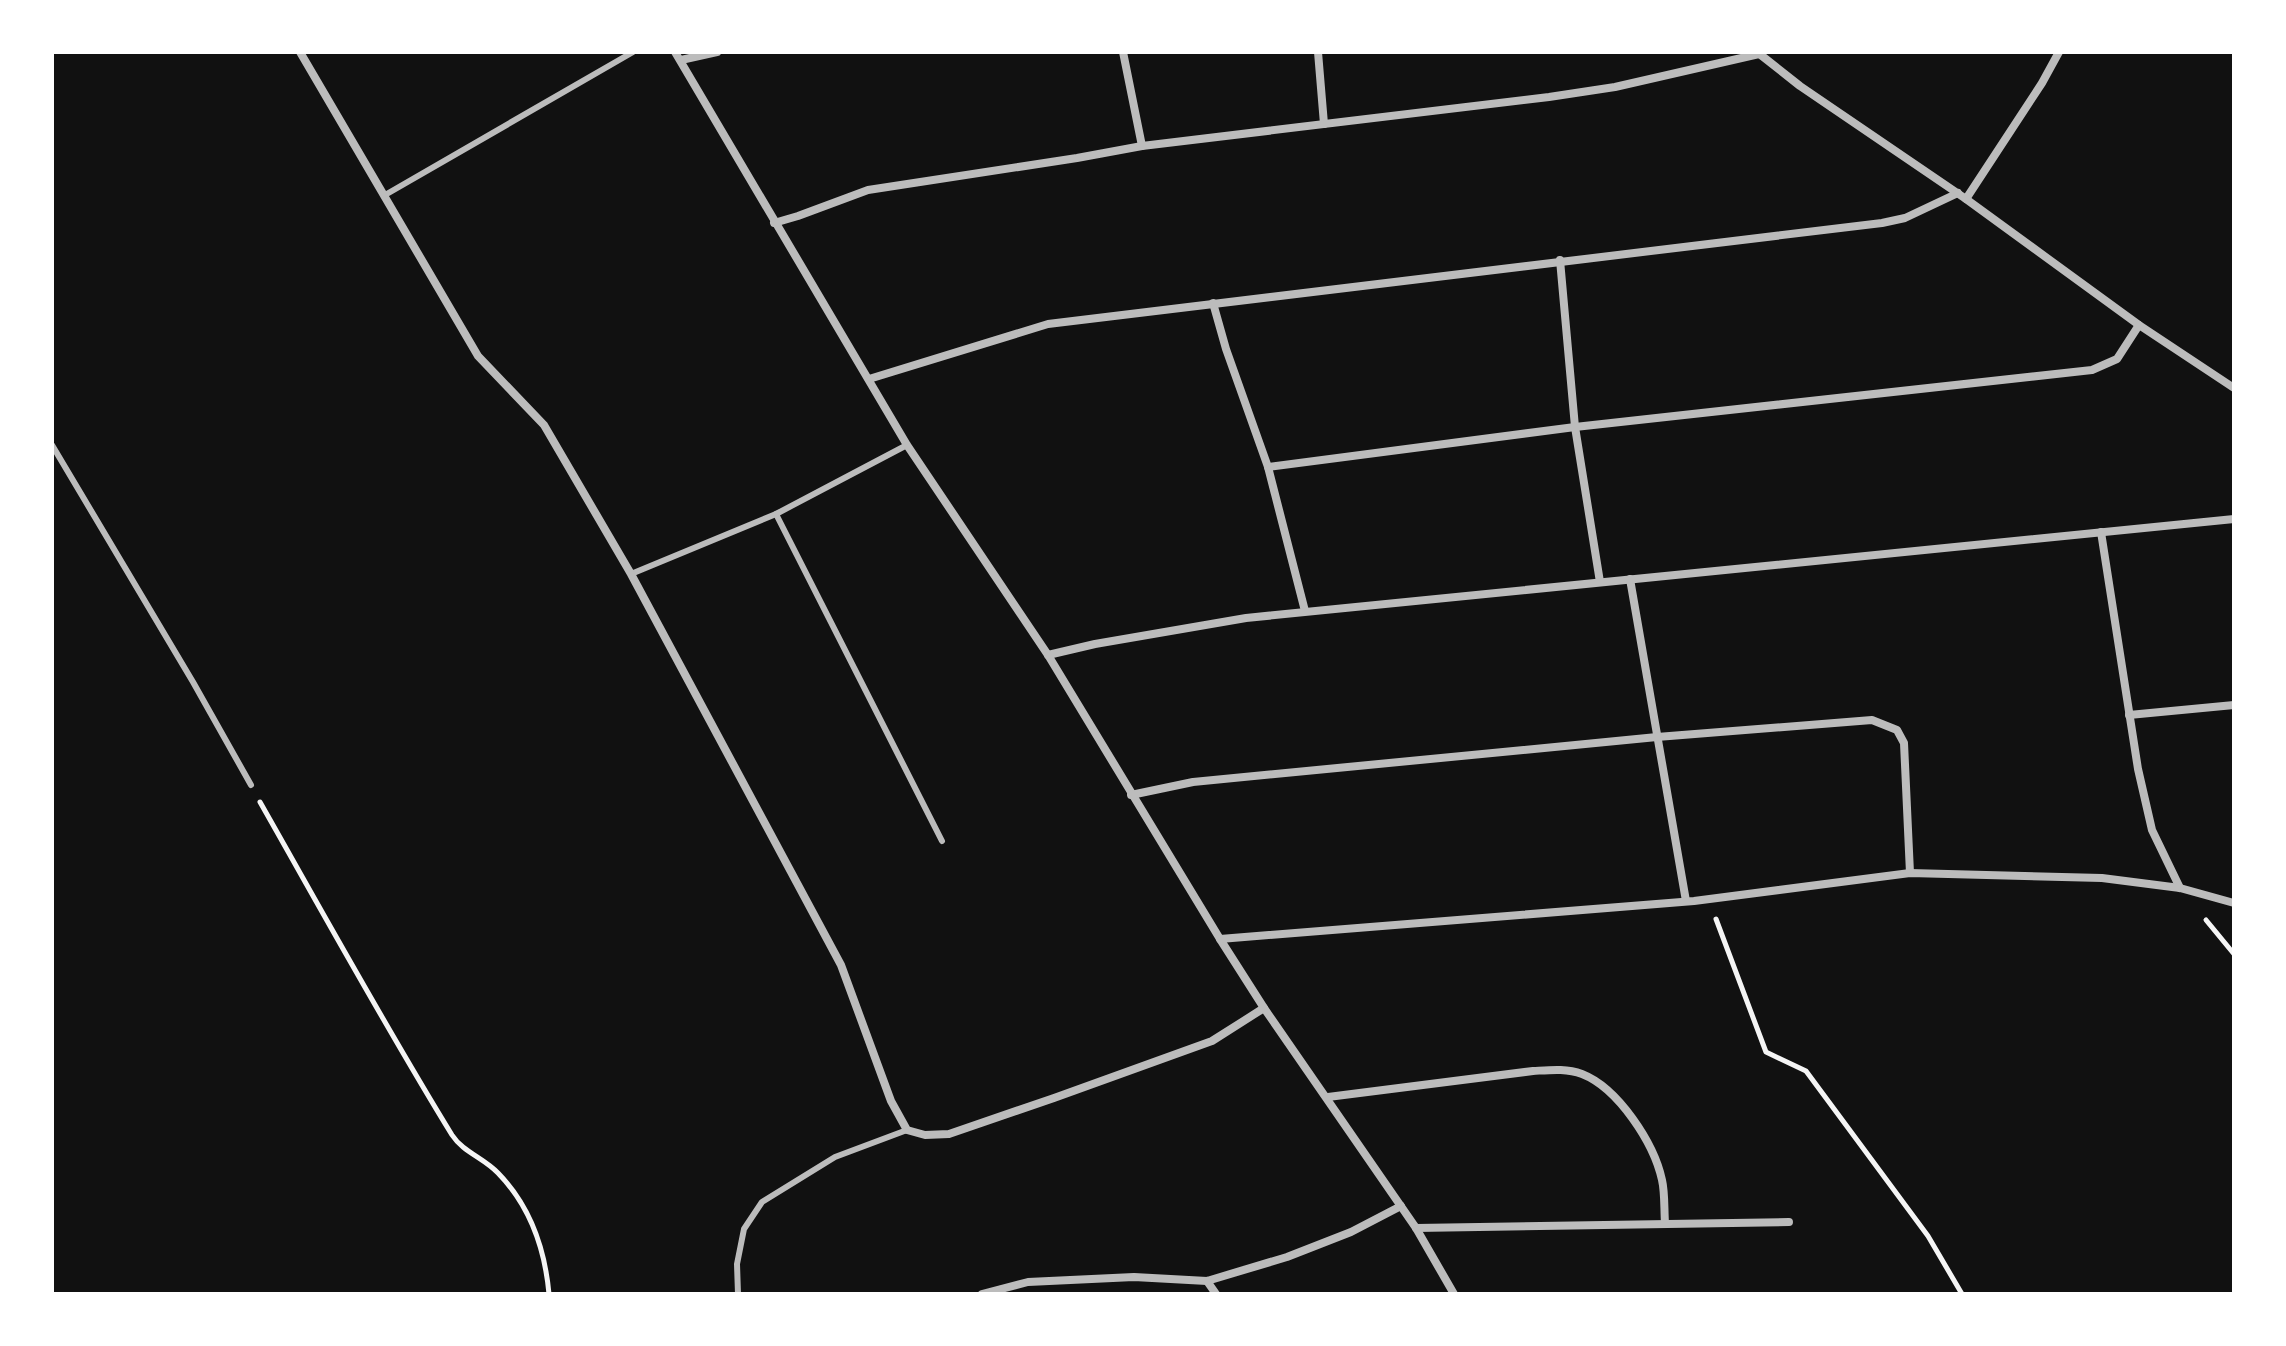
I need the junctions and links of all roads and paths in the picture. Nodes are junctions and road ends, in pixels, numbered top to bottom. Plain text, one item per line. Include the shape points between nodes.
1 (300, 52) edge
2 (633, 52) edge
3 (675, 52) edge
4 (717, 52) edge
5 (1123, 52) edge
6 (1318, 52) edge
7 (2059, 52) edge
8 (1758, 53) edge
9 (681, 60) junction
10 (1324, 124) junction
11 (1142, 146) junction
12 (385, 195) junction
13 (1962, 196) junction
14 (774, 223) junction
15 (1560, 260) junction
16 (1213, 303) junction
17 (2139, 325) junction
18 (869, 379) junction
19 (2234, 388) edge
20 (1575, 427) junction
21 (52, 445) edge
22 (907, 445) junction
23 (1268, 467) junction
24 (776, 514) junction
25 (2234, 519) edge
26 (2101, 532) junction
27 (631, 574) junction
28 (1630, 579) junction
29 (1600, 582) junction
30 (1305, 611) junction
31 (1048, 655) junction
32 (2234, 705) edge
33 (2129, 715) junction
34 (1657, 737) junction
35 (251, 785) joint
36 (1131, 795) junction
37 (942, 841) dead end
38 (1910, 873) junction
39 (2180, 888) junction
40 (1708, 899) junction
41 (1686, 901) junction
42 (2234, 903) edge
43 (1220, 939) junction
44 (1264, 1008) junction
45 (1328, 1097) junction
46 (907, 1130) junction
47 (1401, 1206) junction
48 (1789, 1222) dead end
49 (1665, 1223) junction
50 (1416, 1228) junction
51 (1207, 1281) junction
52 (549, 1294) edge
53 (738, 1294) edge
54 (982, 1294) edge
55 (1216, 1294) edge
56 (1454, 1294) edge
57 (1962, 1294) edge

1 - 12 street
2 - 12 lane
3 - 9 street
4 - 9 street
5 - 11 street
6 - 10 street
7 - 13 street
8 - 10 street via 1615,87
8 - 13 street
9 - 14 street
10 - 11 street
11 - 14 street via 868,190
12 - 27 street via 478,356 544,425
13 - 15 street via 1882,223
13 - 17 street
14 - 18 street
15 - 16 street
15 - 20 street
16 - 18 street via 1048,324
16 - 23 street
17 - 19 street
17 - 20 street via 2117,359 2092,370
18 - 22 street
20 - 23 street
20 - 29 street
21 - 35 lane
22 - 24 lane
22 - 31 street
23 - 30 street
24 - 27 lane
24 - 37 lane
25 - 26 street
26 - 28 street
26 - 33 street
27 - 46 street via 841,965 891,1101
28 - 29 street
28 - 34 street
29 - 30 street
30 - 31 street
31 - 36 street
32 - 33 street
33 - 39 street via 2152,830
34 - 36 street via 1193,782
34 - 38 street via 1872,720 1886,724 1904,743
34 - 41 street
35 - 52 path via 457,1143 498,1173 528,1214 546,1260
36 - 43 street
38 - 39 street via 2102,878
38 - 40 street
39 - 42 street
40 - 41 street
40 - 57 path via 1766,1052 1806,1071 1928,1236
41 - 43 street
43 - 44 street
44 - 45 street
44 - 46 street via 1212,1041 949,1134
45 - 47 street
45 - 49 street via 1533,1071 1584,1074 1642,1130 1662,1180
46 - 53 lane via 835,1157 762,1202 744,1229
47 - 50 street
47 - 51 street via 1287,1257
48 - 49 street
49 - 50 street
50 - 56 street
51 - 54 street via 1134,1277 1028,1282
51 - 55 street

